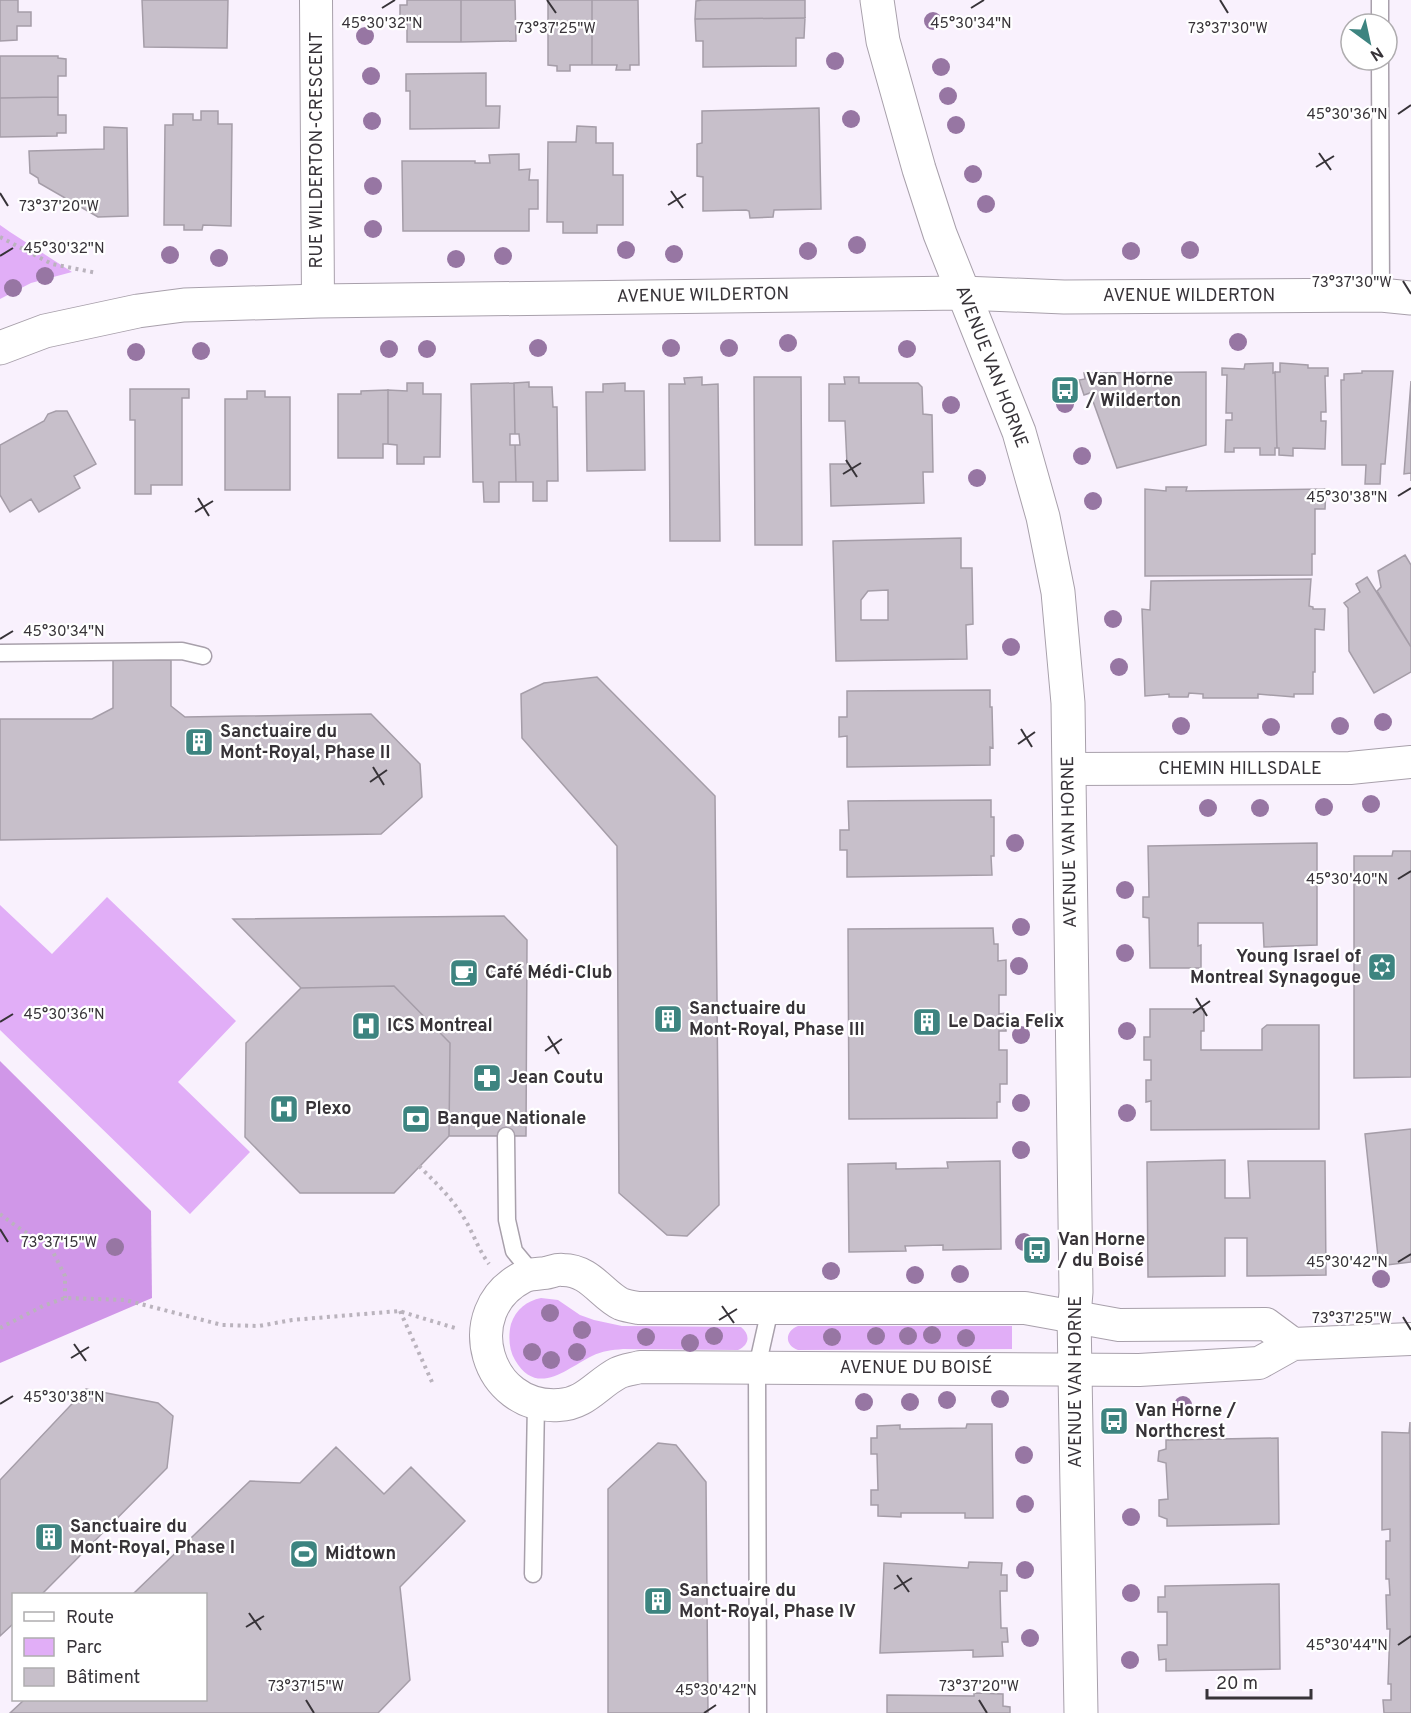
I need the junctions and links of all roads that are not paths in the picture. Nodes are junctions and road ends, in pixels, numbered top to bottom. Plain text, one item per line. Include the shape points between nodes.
1 (316, 0) edge
2 (877, 0) edge
3 (1381, 72) edge
4 (963, 293) junction
5 (1396, 297) edge
6 (318, 301) junction
7 (0, 348) edge
8 (0, 653) edge
9 (203, 656) dead end
10 (1411, 762) edge
11 (1069, 769) junction
12 (506, 1136) dead end
13 (534, 1275) junction
14 (770, 1309) junction
15 (1074, 1316) junction
16 (1411, 1339) edge
17 (1293, 1344) junction
18 (757, 1367) junction
19 (1075, 1369) junction
20 (536, 1403) junction
21 (533, 1574) dead end
22 (758, 1713) edge
23 (1081, 1713) edge

1 - 6 street, RUE WILDERTON-CRESCENT
2 - 4 main road, AVENUE VAN HORNE via 883,41 919,170
3 - 5 lane
4 - 5 main road, AVENUE WILDERTON via 1064,297
4 - 6 main road, AVENUE WILDERTON
4 - 11 main road, AVENUE VAN HORNE via 1019,432 1043,517 1058,592 1068,703
6 - 7 main road, AVENUE WILDERTON via 184,305 138,311 45,331
8 - 9 lane via 182,651
10 - 11 street, CHEMIN HILLSDALE via 1350,768
11 - 15 main road, AVENUE VAN HORNE
12 - 13 lane via 507,1220 514,1251
13 - 14 street, AVENUE DU BOISÉ via 564,1269 584,1275 620,1304 639,1308
13 - 20 street, AVENUE DU BOISÉ via 525,1275 504,1292 487,1316 485,1329 496,1375 519,1396
14 - 15 street, AVENUE DU BOISÉ via 1025,1308
14 - 18 lane
15 - 17 street, AVENUE DU BOISÉ via 1119,1325 1266,1324
15 - 19 main road, AVENUE VAN HORNE
16 - 17 street
17 - 19 street, AVENUE DU BOISÉ via 1259,1363 1139,1370
18 - 19 street, AVENUE DU BOISÉ
18 - 20 street, AVENUE DU BOISÉ via 640,1367 619,1372 582,1400 559,1406
18 - 22 lane
19 - 23 main road, AVENUE VAN HORNE
20 - 21 lane

